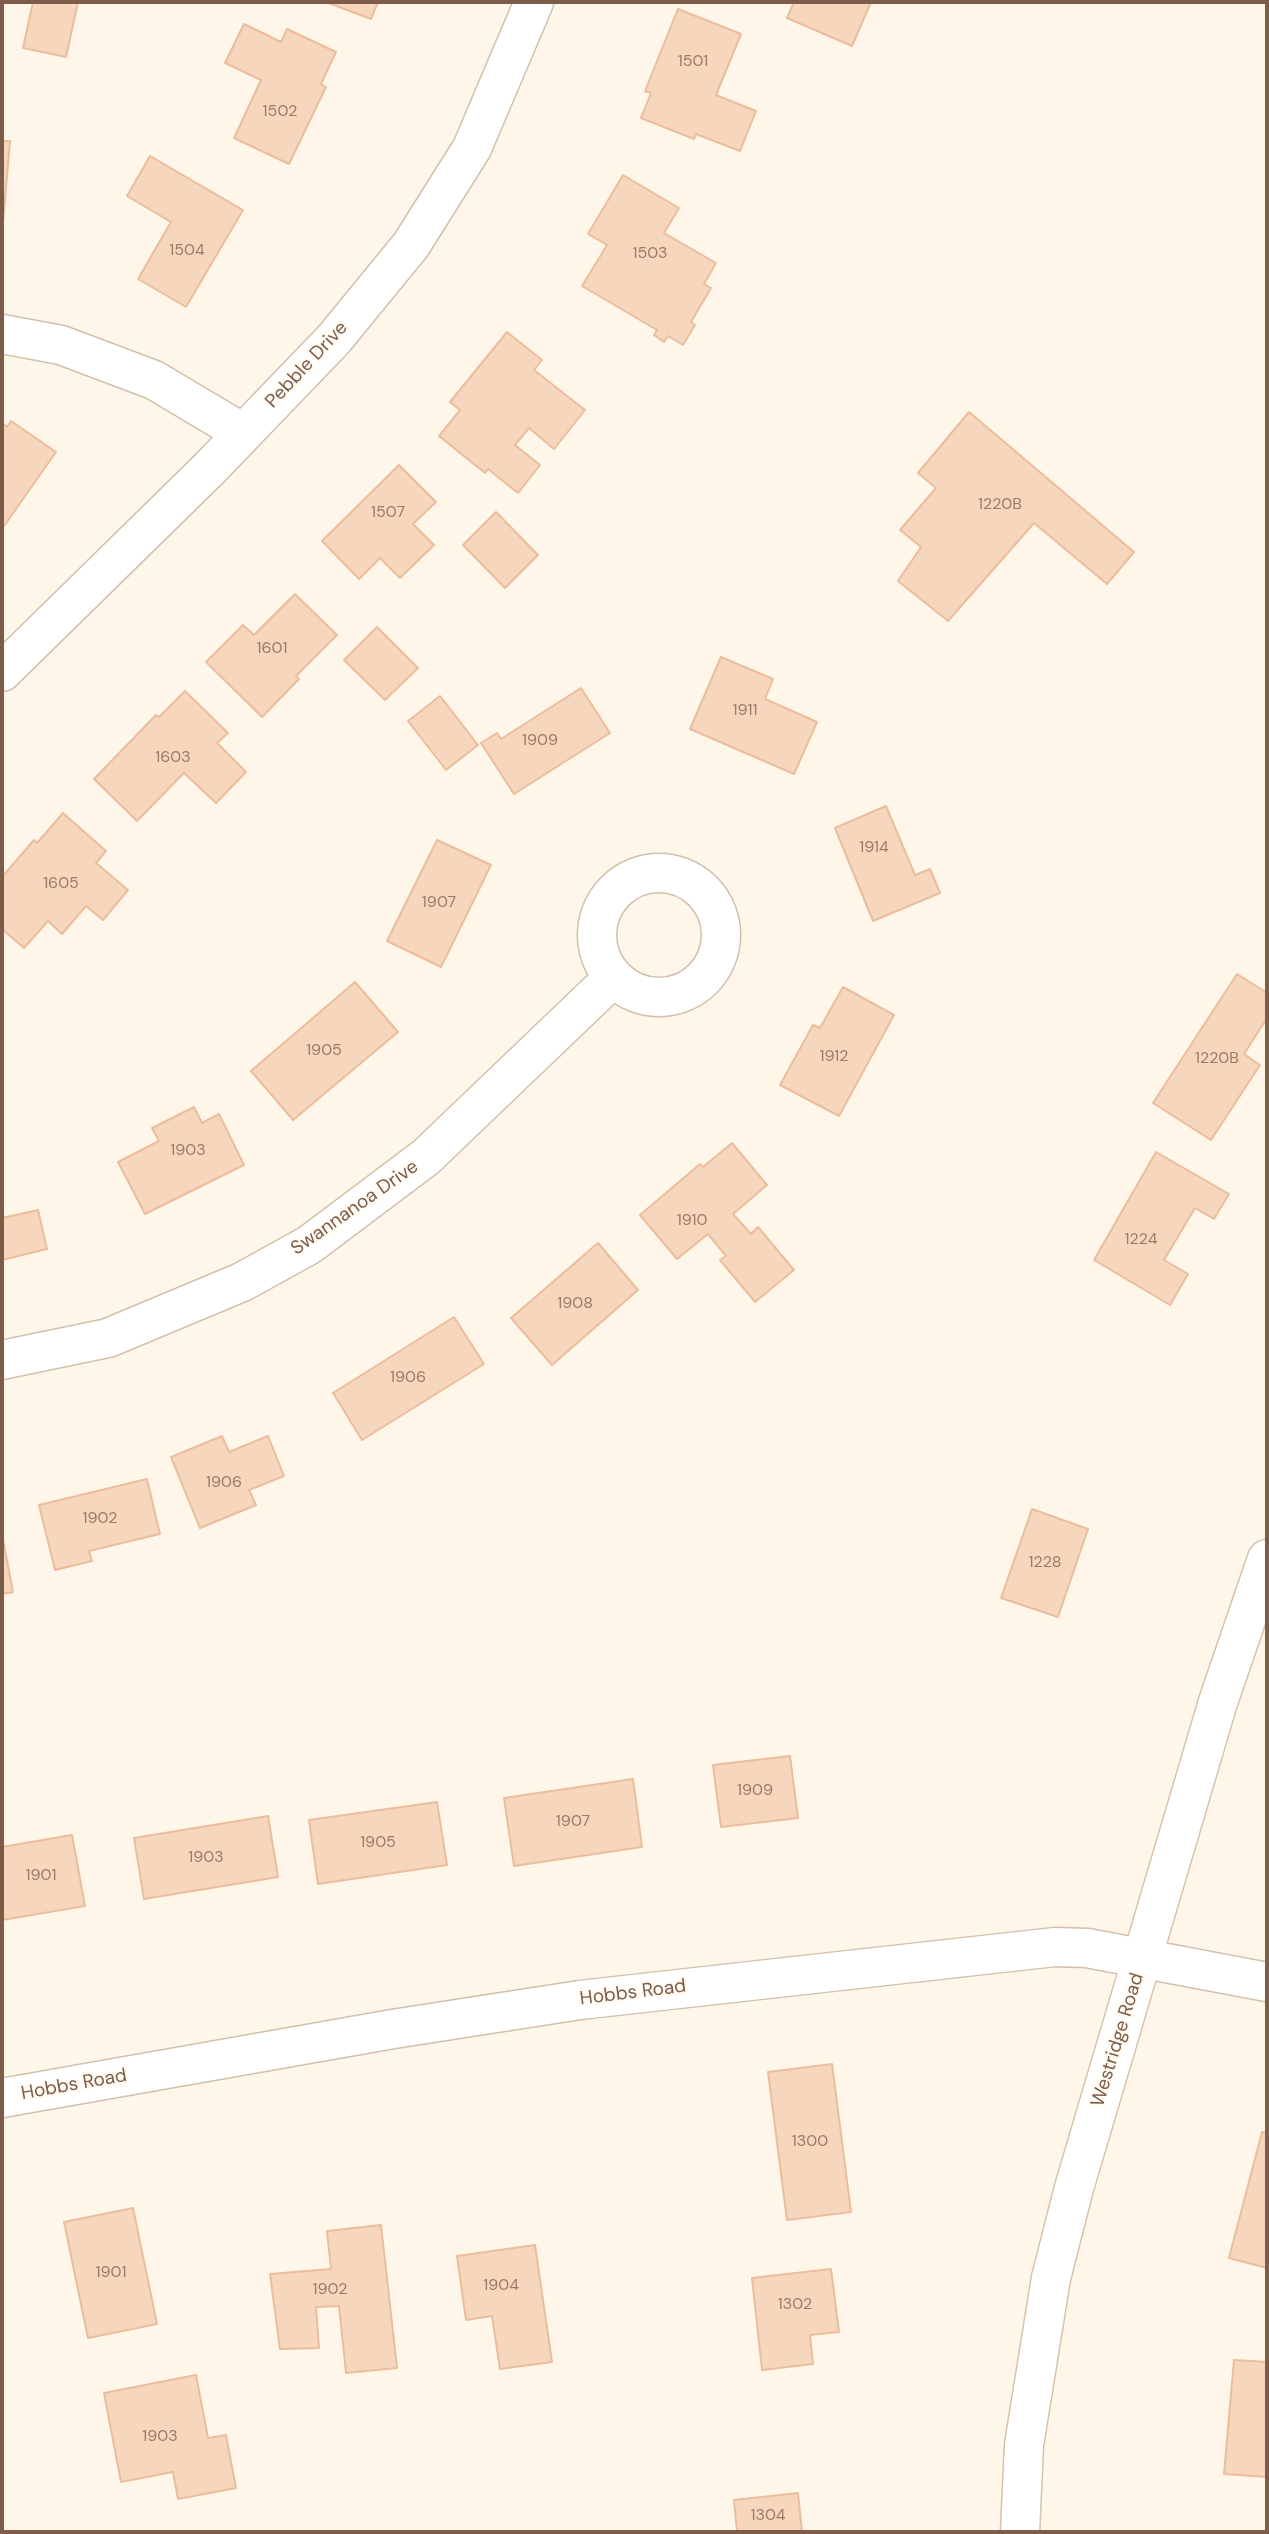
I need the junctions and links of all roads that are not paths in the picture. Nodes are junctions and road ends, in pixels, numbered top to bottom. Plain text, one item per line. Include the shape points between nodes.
1 (534, 2) edge
2 (2, 334) edge
3 (243, 433) junction
4 (2, 672) edge
5 (614, 978) dead end
6 (2, 1360) edge
7 (1267, 1559) edge
8 (1142, 1958) junction
9 (1267, 1982) edge
10 (2, 2098) edge
11 (1020, 2532) edge

1 - 3 street, Pebble Drive via 472,148 411,245 334,339
2 - 3 street via 61,345 154,380
3 - 4 street, Pebble Drive
5 - 6 street, Swannanoa Drive via 426,1157 309,1245 242,1282 108,1338
7 - 8 street, Westridge Road
8 - 9 street, Hobbs Road
8 - 10 street, Hobbs Road via 1055,1947 645,1992 393,2029
8 - 11 street, Westridge Road via 1051,2278 1024,2445

